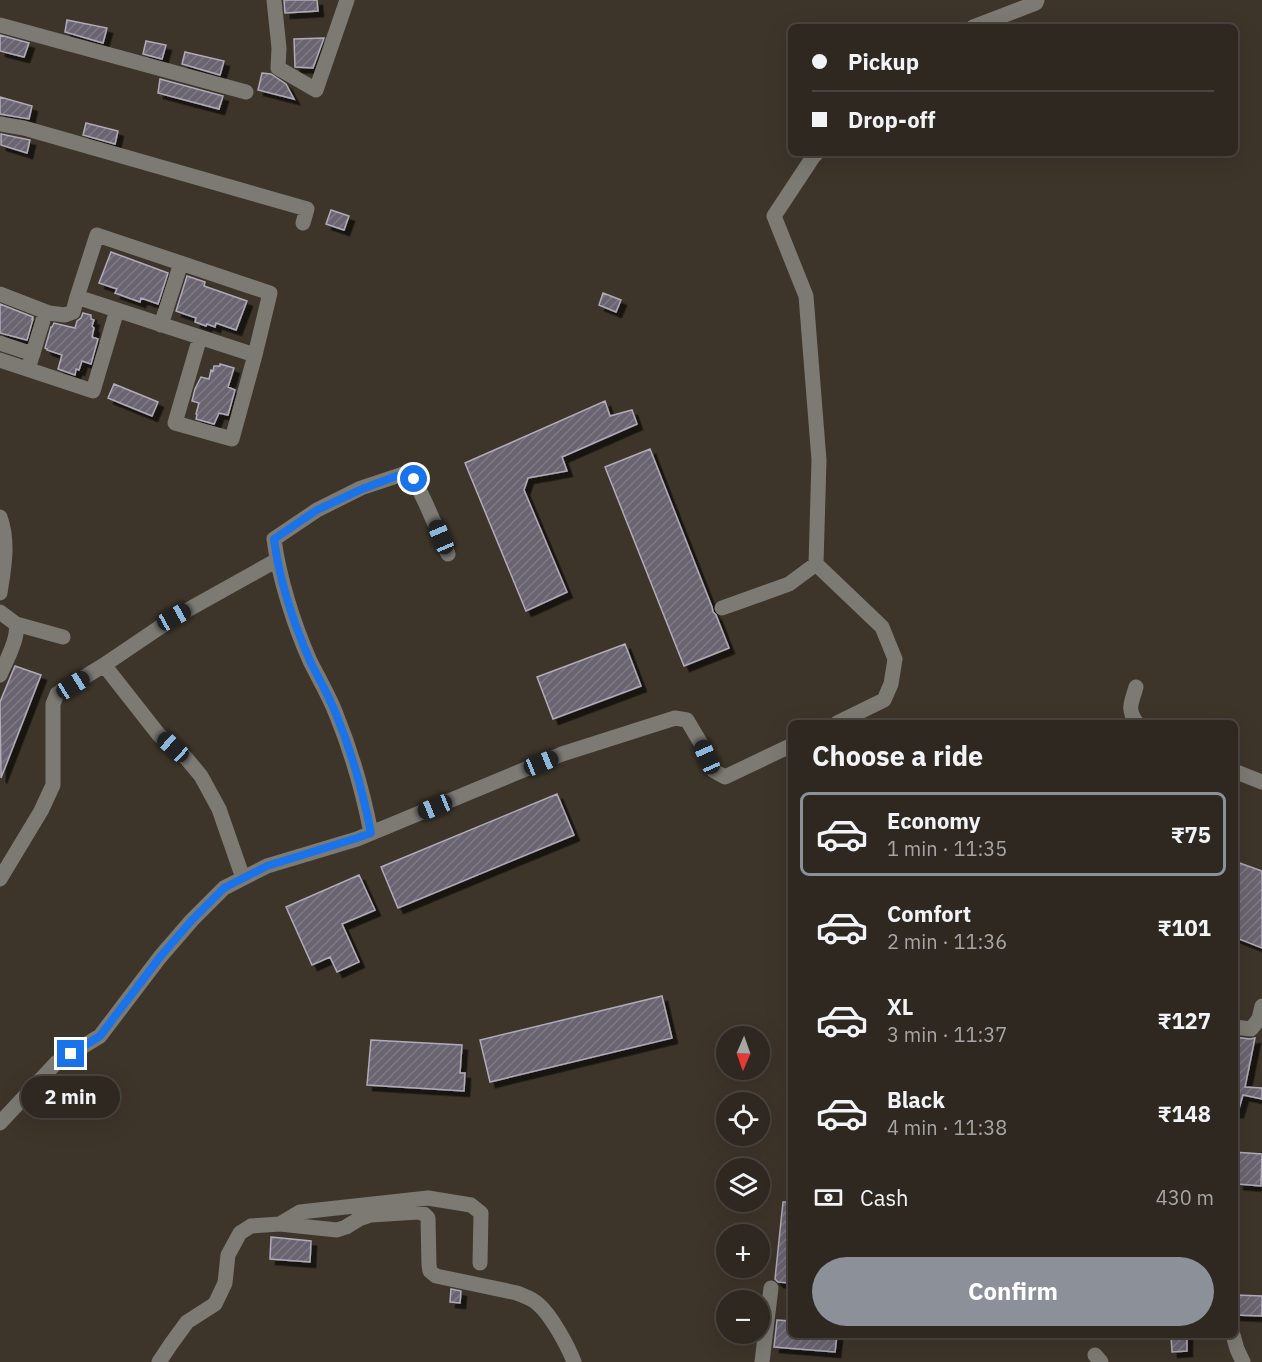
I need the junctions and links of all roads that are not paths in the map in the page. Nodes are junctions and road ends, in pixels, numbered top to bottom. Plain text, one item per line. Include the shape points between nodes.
1 (274, 0) edge
2 (347, 0) edge
3 (1037, 0) edge
4 (981, 24) edge
5 (0, 25) edge
6 (246, 92) dead end
7 (0, 124) edge
8 (814, 156) edge
9 (303, 223) dead end
10 (181, 263) junction
11 (0, 294) edge
12 (77, 297) junction
13 (117, 310) junction
14 (49, 313) junction
15 (161, 325) junction
16 (200, 338) junction
17 (0, 343) edge
18 (33, 354) junction
19 (255, 355) junction
20 (0, 360) edge
21 (28, 369) junction
22 (0, 517) edge
23 (448, 554) dead end
24 (277, 560) junction
25 (816, 564) junction
26 (1, 577) edge
27 (0, 593) edge
28 (722, 608) dead end
29 (0, 612) edge
30 (16, 624) junction
31 (63, 637) dead end
32 (104, 665) junction
33 (0, 675) edge
34 (1136, 687) dead end
35 (843, 720) edge
36 (1135, 720) edge
37 (788, 747) edge
38 (1238, 773) edge
39 (1262, 782) edge
40 (371, 833) junction
41 (243, 878) junction
42 (0, 879) edge
43 (1262, 1006) edge
44 (1238, 1027) edge
45 (0, 1123) edge
46 (280, 1224) junction
47 (480, 1263) dead end
48 (771, 1288) dead end
49 (1234, 1338) edge
50 (159, 1362) edge
51 (574, 1362) edge
52 (762, 1362) edge
53 (1243, 1362) edge

1 - 2 street via 278,68 316,90
3 - 4 street
5 - 6 street
7 - 9 street via 306,209
8 - 25 street via 774,216 806,296 819,460
10 - 12 street via 97,236
10 - 15 street
10 - 19 street via 270,293
11 - 14 street
12 - 13 street
12 - 14 street via 72,312
13 - 15 street
13 - 21 street via 93,391
14 - 18 street via 44,317
15 - 16 street
16 - 19 street
16 - 19 street via 175,423 232,439
17 - 18 street
18 - 21 street
20 - 21 street
22 - 26 street via 6,555
23 - 24 street via 414,479 402,474 317,510 274,539
24 - 32 street via 174,617
24 - 40 street via 309,659 336,713 351,755
25 - 28 street via 789,584
25 - 35 street via 882,627 895,658 884,700
26 - 27 street
29 - 30 street
30 - 31 street
30 - 33 street via 16,638
32 - 41 street via 159,735 201,776 219,809
32 - 42 street via 57,694 53,704 53,785
34 - 36 street via 1130,708
37 - 40 street via 726,777 714,771 687,720 675,718 562,754
38 - 39 street
40 - 41 street via 267,866
41 - 45 street via 224,888 192,920 100,1036 56,1063
43 - 44 street via 1251,1029
46 - 47 street via 300,1212 428,1198 471,1205 481,1213
46 - 50 street via 251,1226 240,1233 228,1255 225,1283 214,1304 187,1322
46 - 51 street via 337,1230 371,1215 424,1214 428,1218 430,1271 436,1276 517,1293 537,1302
48 - 52 street
49 - 53 street

